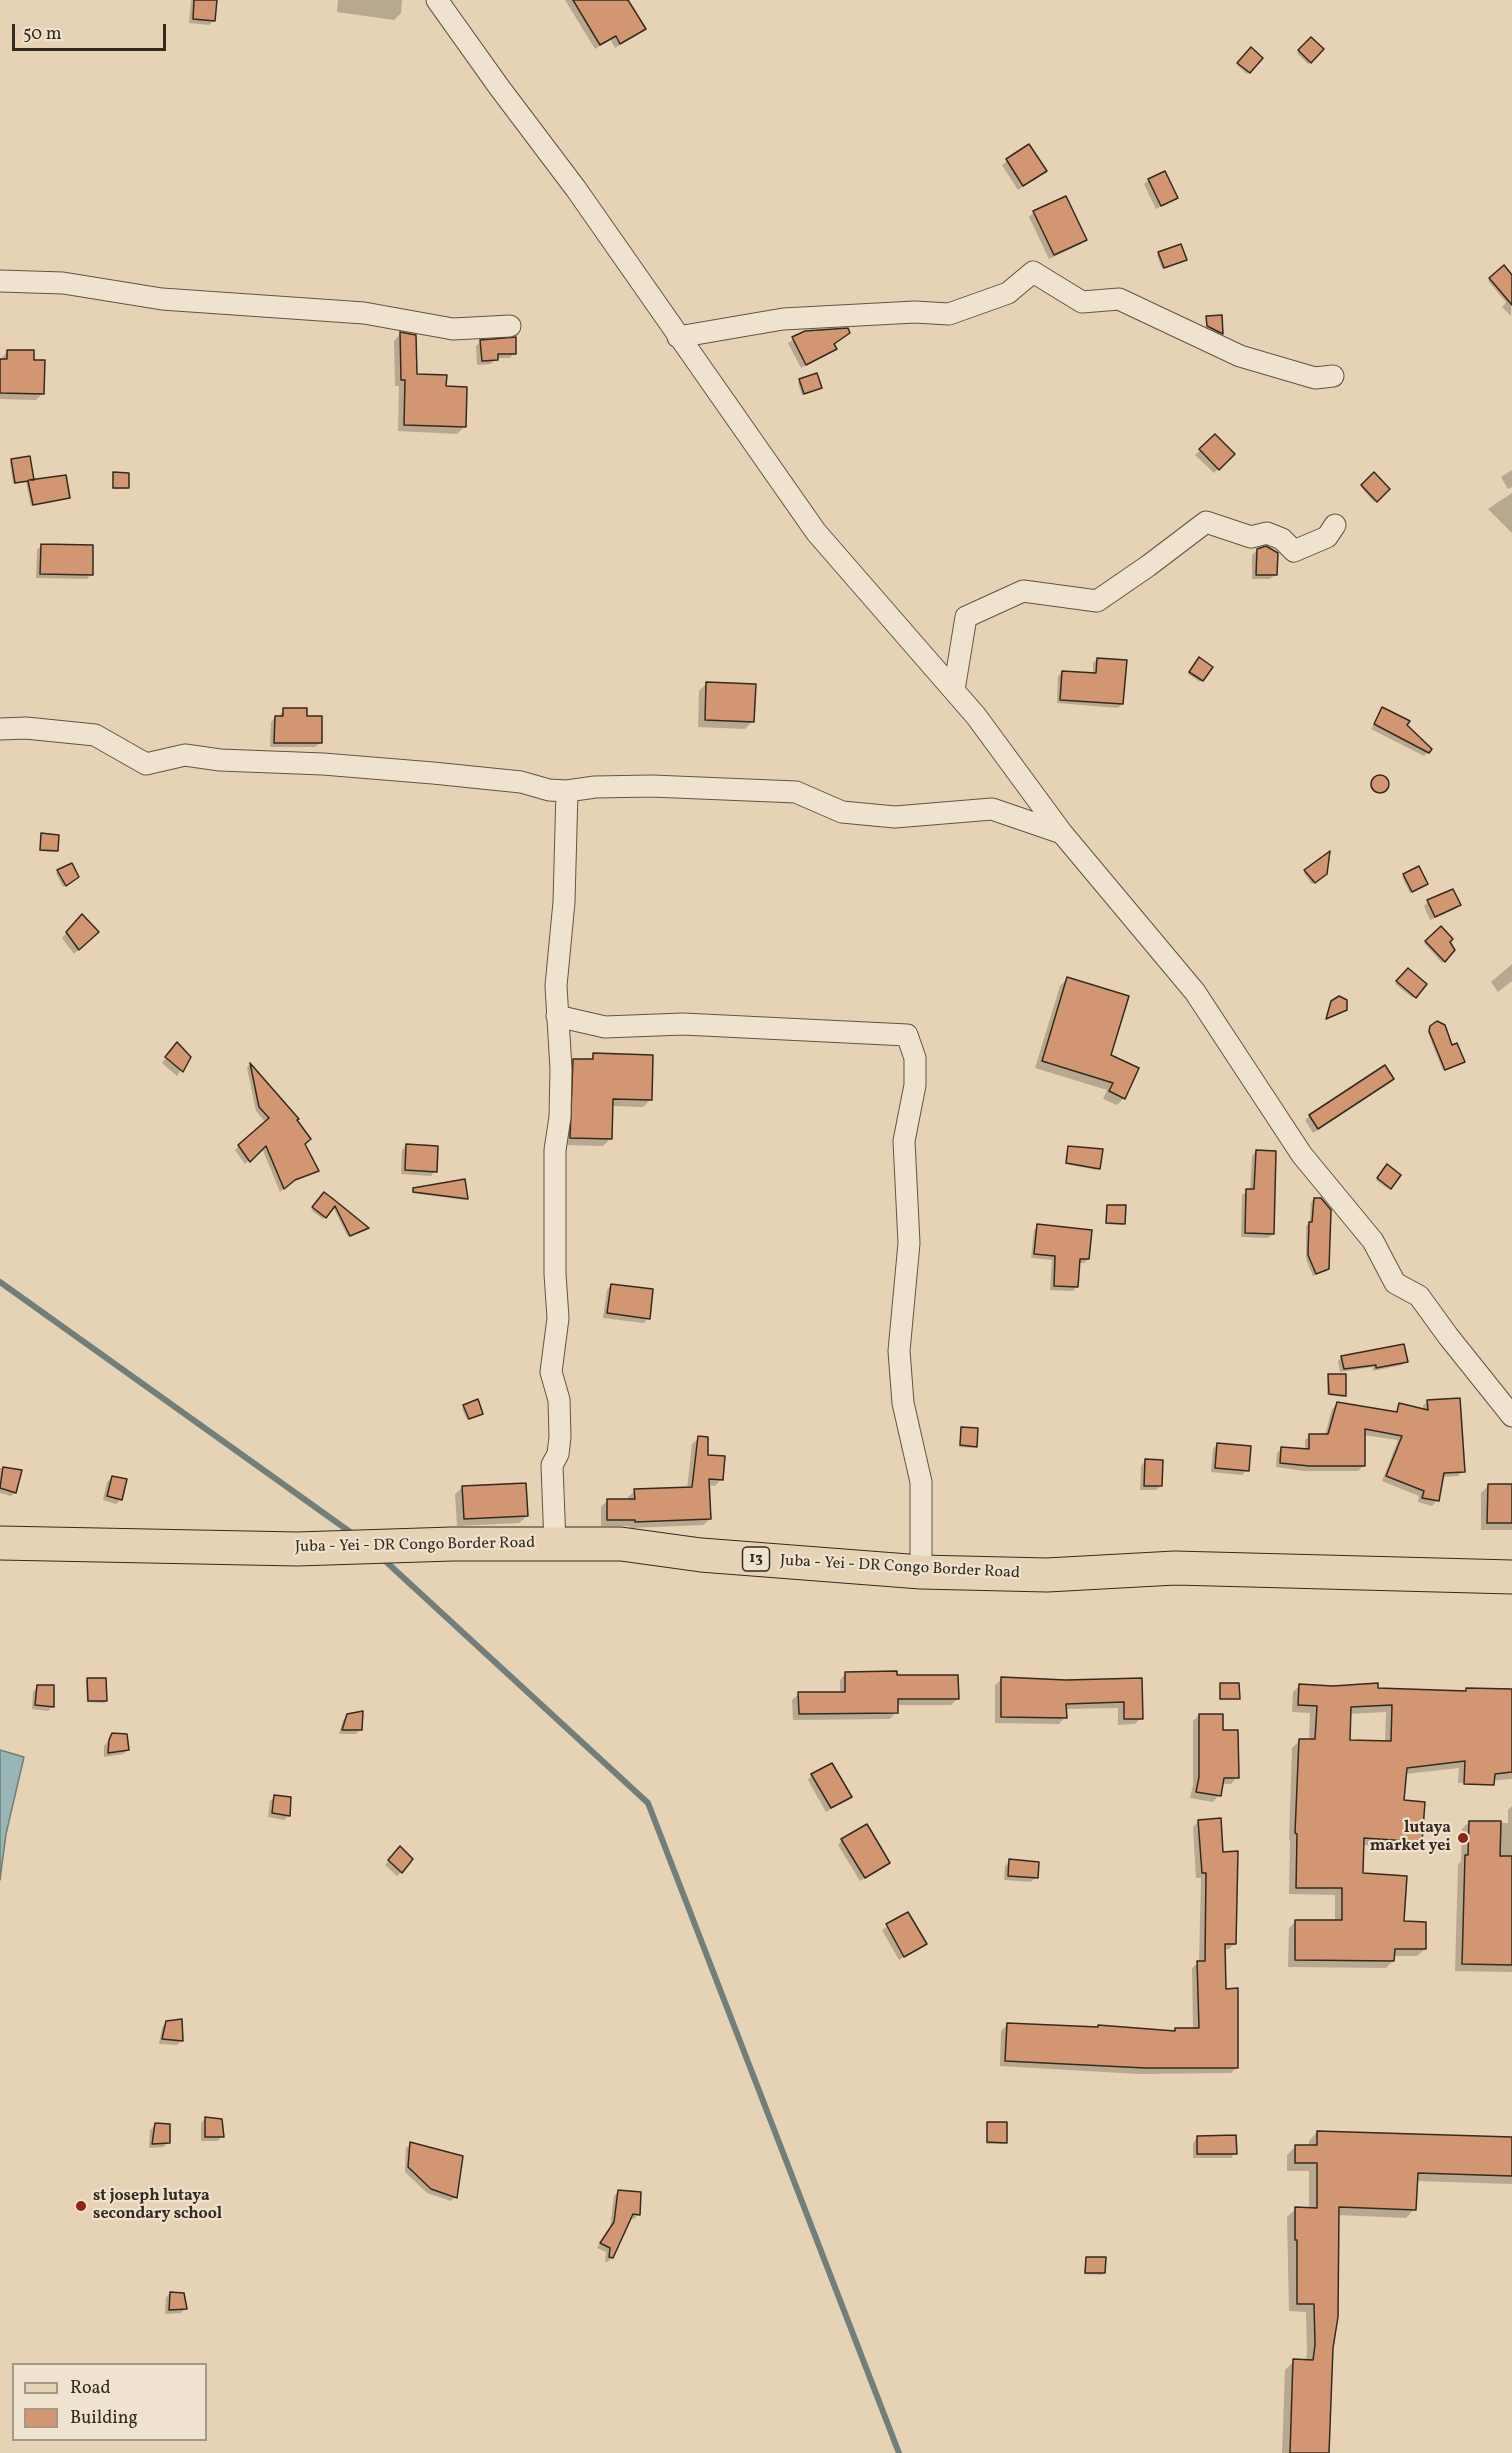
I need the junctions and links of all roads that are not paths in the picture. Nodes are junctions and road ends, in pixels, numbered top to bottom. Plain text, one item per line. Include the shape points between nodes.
1 (437, 0) edge
2 (0, 281) edge
3 (510, 326) dead end
4 (678, 337) junction
5 (1333, 376) dead end
6 (1335, 525) dead end
7 (954, 690) junction
8 (0, 729) edge
9 (567, 791) junction
10 (1062, 832) junction
11 (557, 1016) junction
12 (1512, 1416) edge
13 (0, 1543) edge
14 (555, 1544) junction
15 (921, 1572) junction
16 (1512, 1577) edge

1 - 4 street via 576,189
2 - 3 street via 63,283 162,299 363,313 453,329
4 - 5 street via 783,318 949,314 1008,292 1033,273 1082,302 1119,300 1240,356 1315,378
4 - 7 street via 816,532
6 - 7 street via 1327,537 1294,551 1282,539 1267,533 1251,537 1206,522 1097,601 1023,591 966,618
7 - 10 street
8 - 9 street via 95,735 146,764 185,755 521,782
9 - 10 street via 652,786 796,792 842,813 895,817 992,809
9 - 11 street
10 - 12 street via 1195,992 1302,1155 1373,1240 1395,1283 1419,1296
11 - 14 street via 561,1069 555,1150 558,1318 551,1372 560,1400 558,1454 552,1465
11 - 15 street via 605,1027 683,1023 907,1035 915,1058 915,1085 904,1141 909,1243 899,1351 903,1403 921,1482
13 - 14 main road, Juba - Yei - DR Congo Border Road / 13 via 297,1549
14 - 15 main road, Juba - Yei - DR Congo Border Road / 13 via 621,1544 701,1555
15 - 16 main road, Juba - Yei - DR Congo Border Road / 13 via 1047,1575 1175,1568

